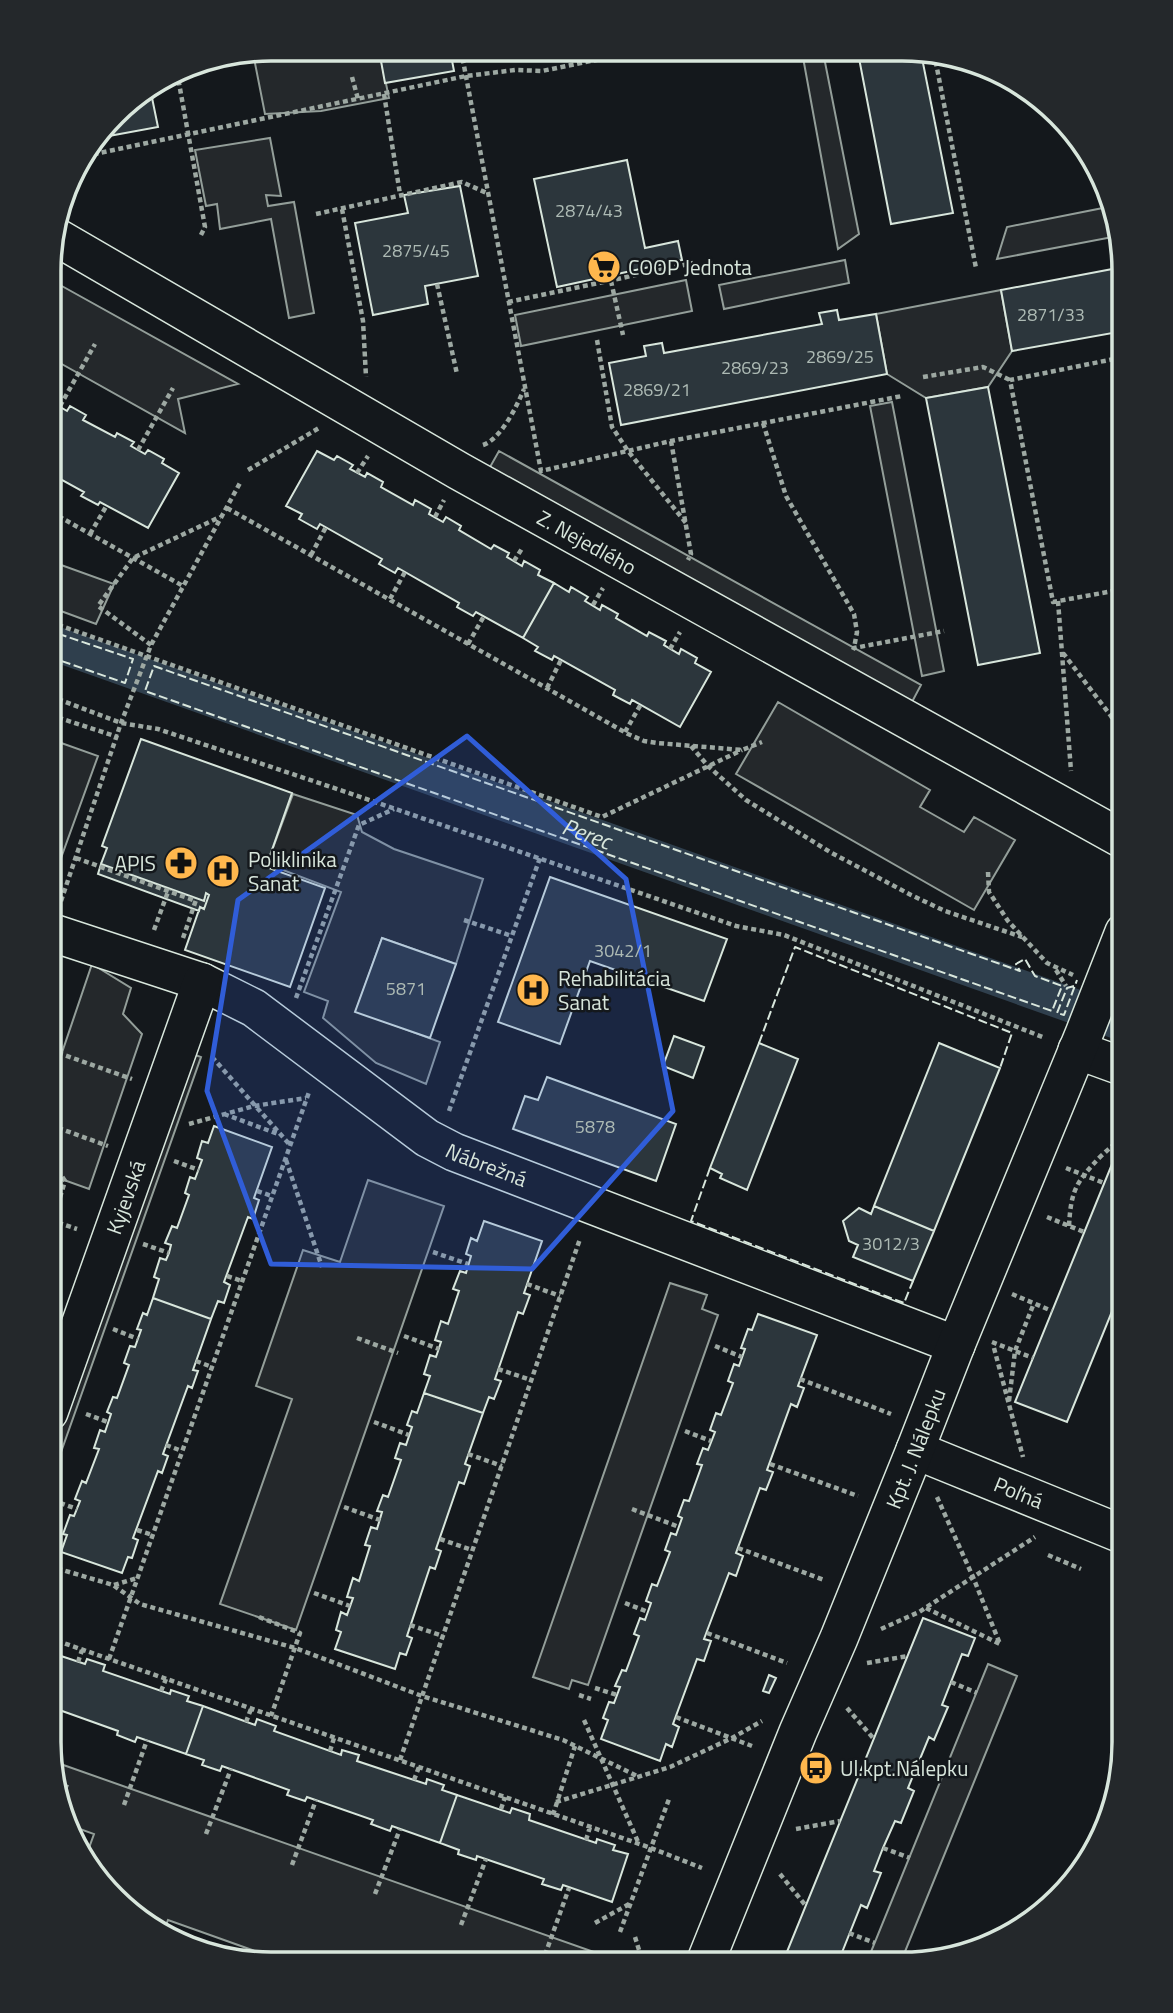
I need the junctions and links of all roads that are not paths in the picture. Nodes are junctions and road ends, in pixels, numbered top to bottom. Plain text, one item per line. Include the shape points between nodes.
1 (64, 241) edge
2 (1112, 833) edge
3 (61, 936) edge
4 (1112, 948) edge
5 (202, 982) junction
6 (1073, 1042) junction
7 (1111, 1060) edge
8 (971, 1342) junction
9 (66, 1413) edge
10 (915, 1450) junction
11 (1111, 1533) edge
12 (710, 1952) edge

1 - 2 street, Z. Nejedlého via 460,471
3 - 5 street, Nábrežná
4 - 6 street, Kpt. J. Nálepku via 1083,986
5 - 8 street, Nábrežná via 254,1008 427,1138 483,1164
5 - 9 street, Kyjevská
6 - 7 street
6 - 8 street, Kpt. J. Nálepku
8 - 10 street, Kpt. J. Nálepku
10 - 11 street, Poľná via 1056,1523
10 - 12 street, Kpt. J. Nálepku

